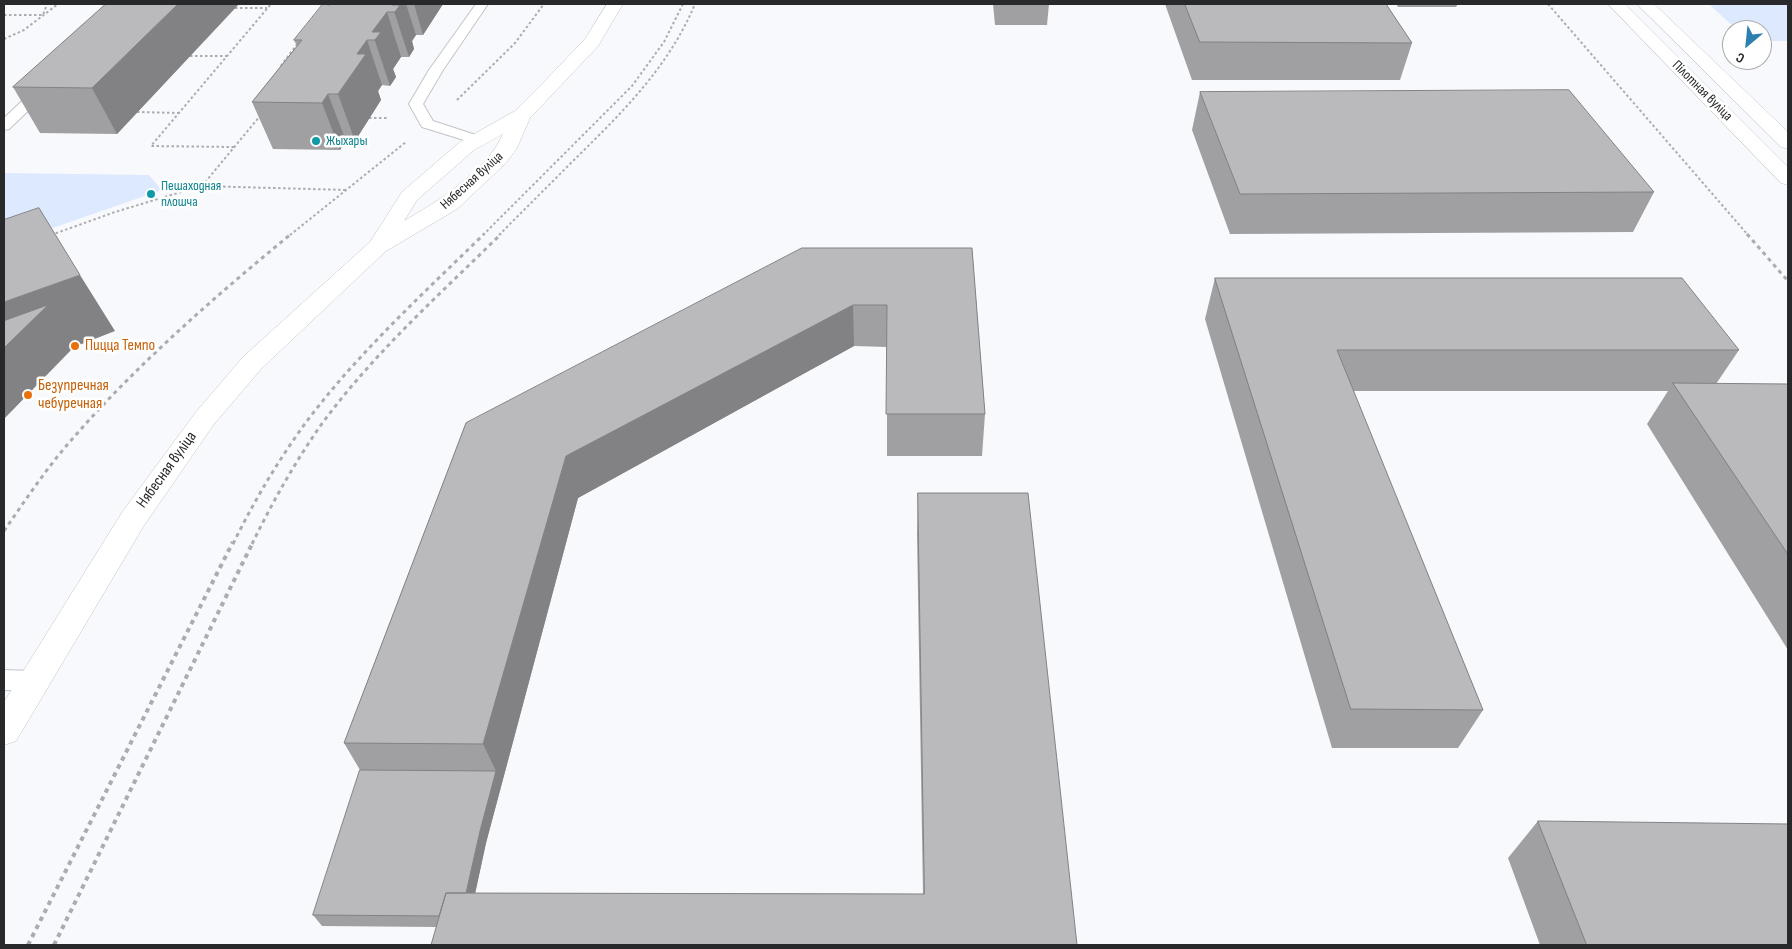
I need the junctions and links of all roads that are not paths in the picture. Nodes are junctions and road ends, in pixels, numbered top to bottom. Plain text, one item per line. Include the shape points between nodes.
1 (482, 4) edge
2 (615, 4) edge
3 (1616, 4) edge
4 (1646, 4) edge
5 (56, 76) edge
6 (1687, 76) junction
7 (1720, 76) junction
8 (522, 115) junction
9 (4, 126) edge
10 (477, 140) junction
11 (1788, 143) edge
12 (1788, 179) edge
13 (378, 246) junction
14 (4, 680) edge
15 (34, 681) junction
16 (4, 731) edge

1 - 10 lane via 416,104 427,124
2 - 8 street, Нябесная вуліца via 592,42
3 - 6 street, Пілотная вуліца
4 - 7 street, Пілотная вуліца
5 - 9 lane
6 - 7 street
6 - 12 street, Пілотная вуліца
7 - 11 street, Пілотная вуліца
8 - 10 street, Нябесная вуліца
8 - 13 street, Нябесная вуліца via 507,148 494,164 450,204
10 - 13 street, Нябесная вуліца via 458,152 409,196
13 - 15 street, Нябесная вуліца via 259,357 205,418 133,519
14 - 15 lane
15 - 16 street, Нябесная вуліца

